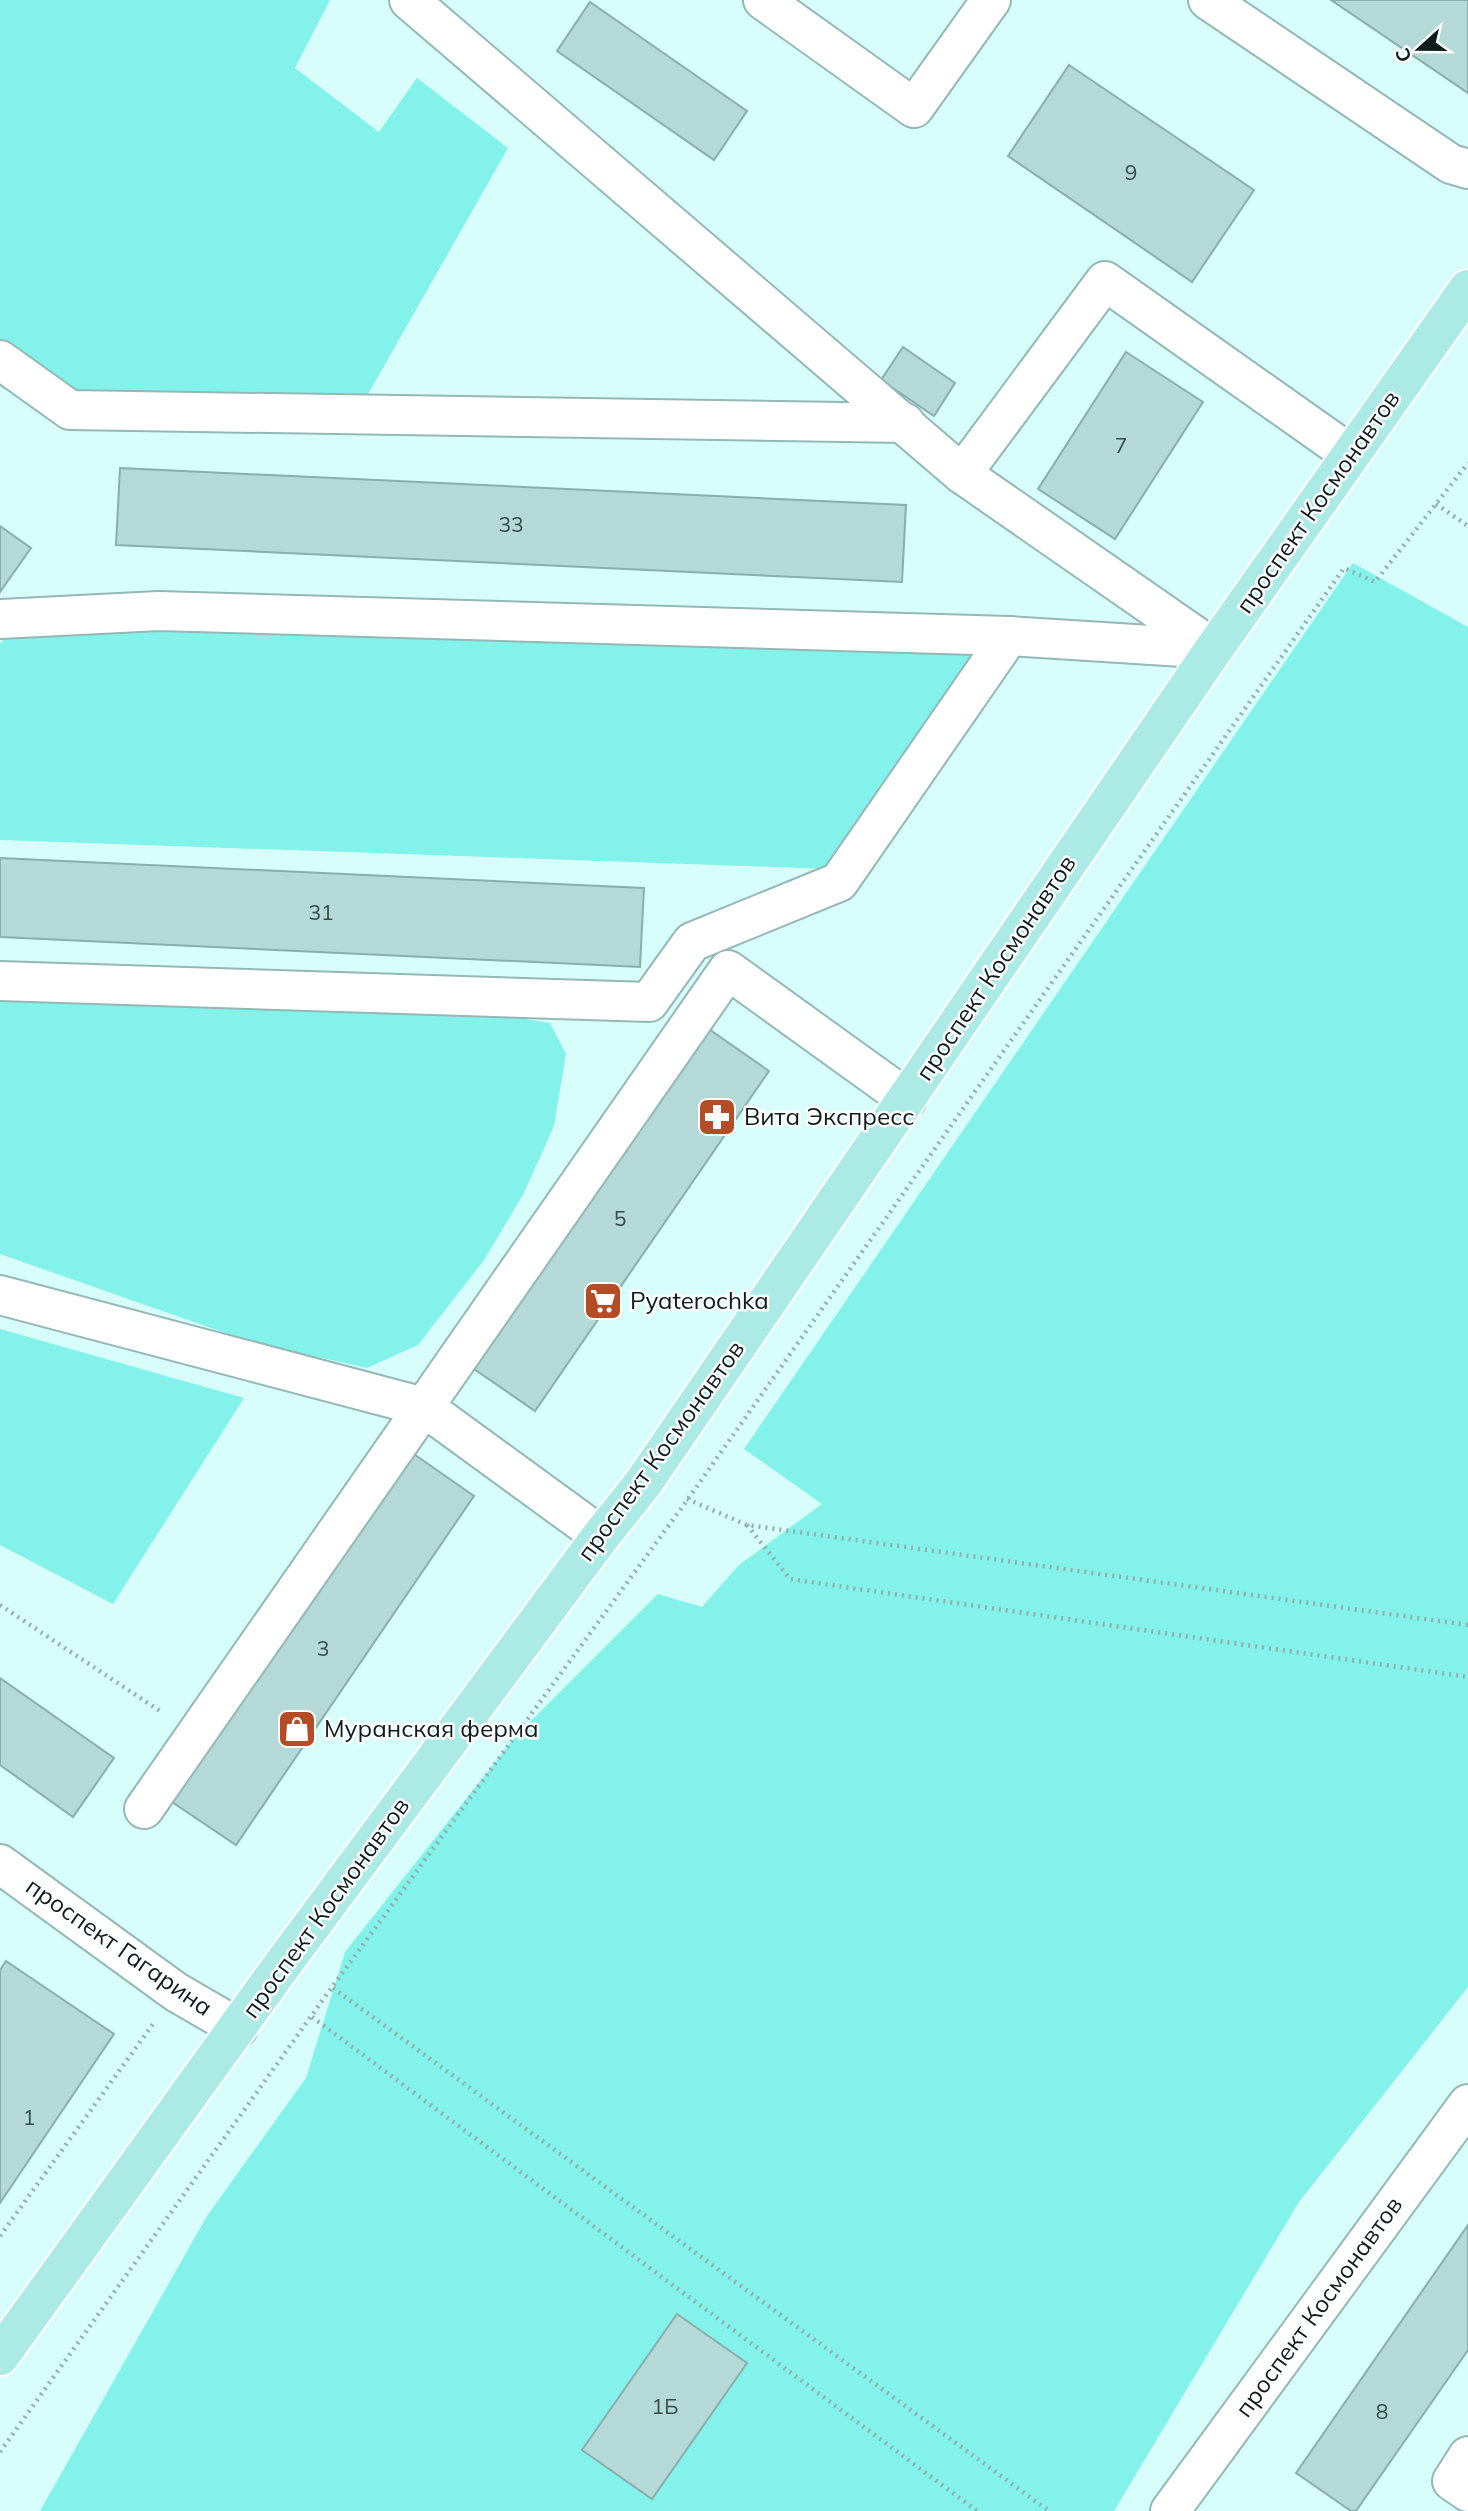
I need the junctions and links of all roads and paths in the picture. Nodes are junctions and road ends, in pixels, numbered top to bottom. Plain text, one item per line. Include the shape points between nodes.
1 (409, 0) edge
2 (763, 0) edge
3 (991, 0) edge
4 (1208, 0) edge
5 (1468, 169) edge
6 (1468, 289) edge
7 (0, 360) edge
8 (905, 423) junction
9 (1350, 454) junction
10 (1468, 463) edge
11 (962, 474) junction
12 (1436, 504) junction
13 (1468, 526) edge
14 (0, 620) edge
15 (1009, 636) junction
16 (1214, 649) junction
17 (0, 981) edge
18 (907, 1098) junction
19 (0, 1295) edge
20 (424, 1407) junction
21 (644, 1482) junction
22 (688, 1499) junction
23 (747, 1525) junction
24 (601, 1536) junction
25 (0, 1605) edge
26 (1468, 1625) edge
27 (1468, 1677) edge
28 (195, 1735) junction
29 (144, 1809) dead end
30 (6, 1880) edge
31 (333, 1988) junction
32 (176, 1992) junction
33 (312, 2017) junction
34 (238, 2028) junction
35 (1468, 2104) edge
36 (0, 2236) edge
37 (0, 2356) edge
38 (0, 2452) edge
39 (1468, 2456) edge
40 (1468, 2492) edge
41 (977, 2511) edge
42 (1049, 2511) edge
43 (1170, 2511) edge

1 - 8 street
2 - 3 street via 914,108
4 - 5 street via 1451,164
6 - 9 main road, проспект Космонавтов
7 - 8 street via 69,410
8 - 11 street
9 - 11 street via 1105,281
9 - 16 main road, проспект Космонавтов
10 - 12 path
11 - 16 street
12 - 13 path
12 - 22 path via 1375,582 1343,568
14 - 15 street via 159,611
15 - 16 street
15 - 17 street via 839,882 692,942 649,1002
16 - 18 main road, проспект Космонавтов
18 - 20 street via 728,970
18 - 21 main road, проспект Космонавтов
19 - 20 street
20 - 24 street
20 - 28 street
21 - 22 path
21 - 24 main road, проспект Космонавтов
22 - 23 path
22 - 31 path
23 - 26 path
23 - 27 path via 790,1578
24 - 34 main road, проспект Космонавтов
25 - 28 path
28 - 29 street
30 - 32 street, проспект Гагарина
31 - 33 path
31 - 42 path
32 - 34 street, проспект Гагарина
32 - 36 path
33 - 38 path
33 - 41 path
34 - 37 main road, проспект Космонавтов
35 - 43 street, проспект Космонавтов
39 - 40 street via 1452,2481

